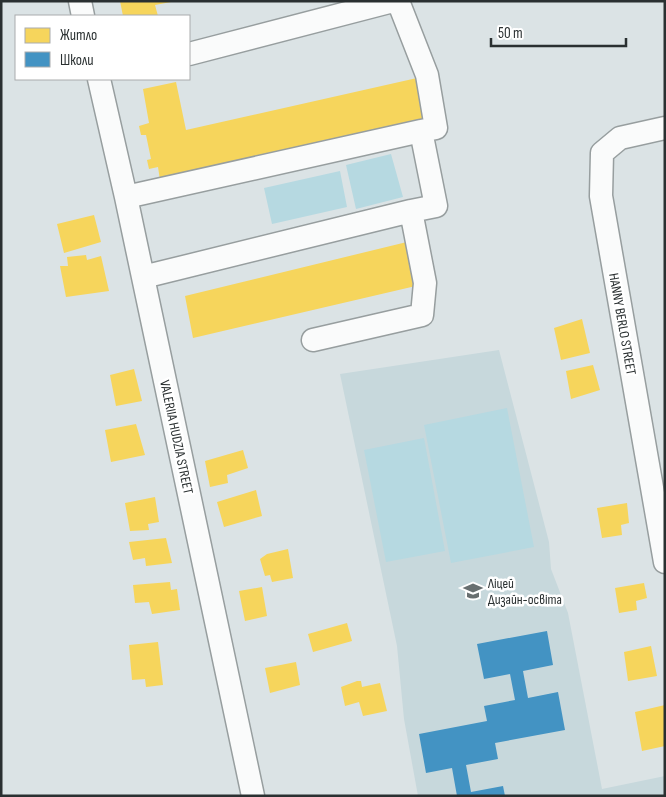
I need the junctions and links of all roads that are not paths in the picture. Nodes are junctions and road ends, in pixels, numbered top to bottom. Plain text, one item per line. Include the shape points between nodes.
1 (80, 1) edge
2 (393, 1) edge
3 (398, 1) edge
4 (83, 15) edge
5 (190, 54) edge
6 (99, 80) edge
7 (665, 128) edge
8 (421, 131) junction
9 (126, 197) junction
10 (411, 211) junction
11 (143, 277) junction
12 (312, 340) dead end
13 (665, 562) edge
14 (253, 796) edge

1 - 4 street
2 - 5 street
3 - 8 street via 428,84 436,128
6 - 9 street, VALERIIA HUDZIA STREET
7 - 13 street, HANNY BERLO STREET via 620,138 602,153 601,196
8 - 9 street
8 - 10 street via 436,206
9 - 11 street, VALERIIA HUDZIA STREET
10 - 11 street
10 - 12 street via 425,282 422,315
11 - 14 street, VALERIIA HUDZIA STREET

